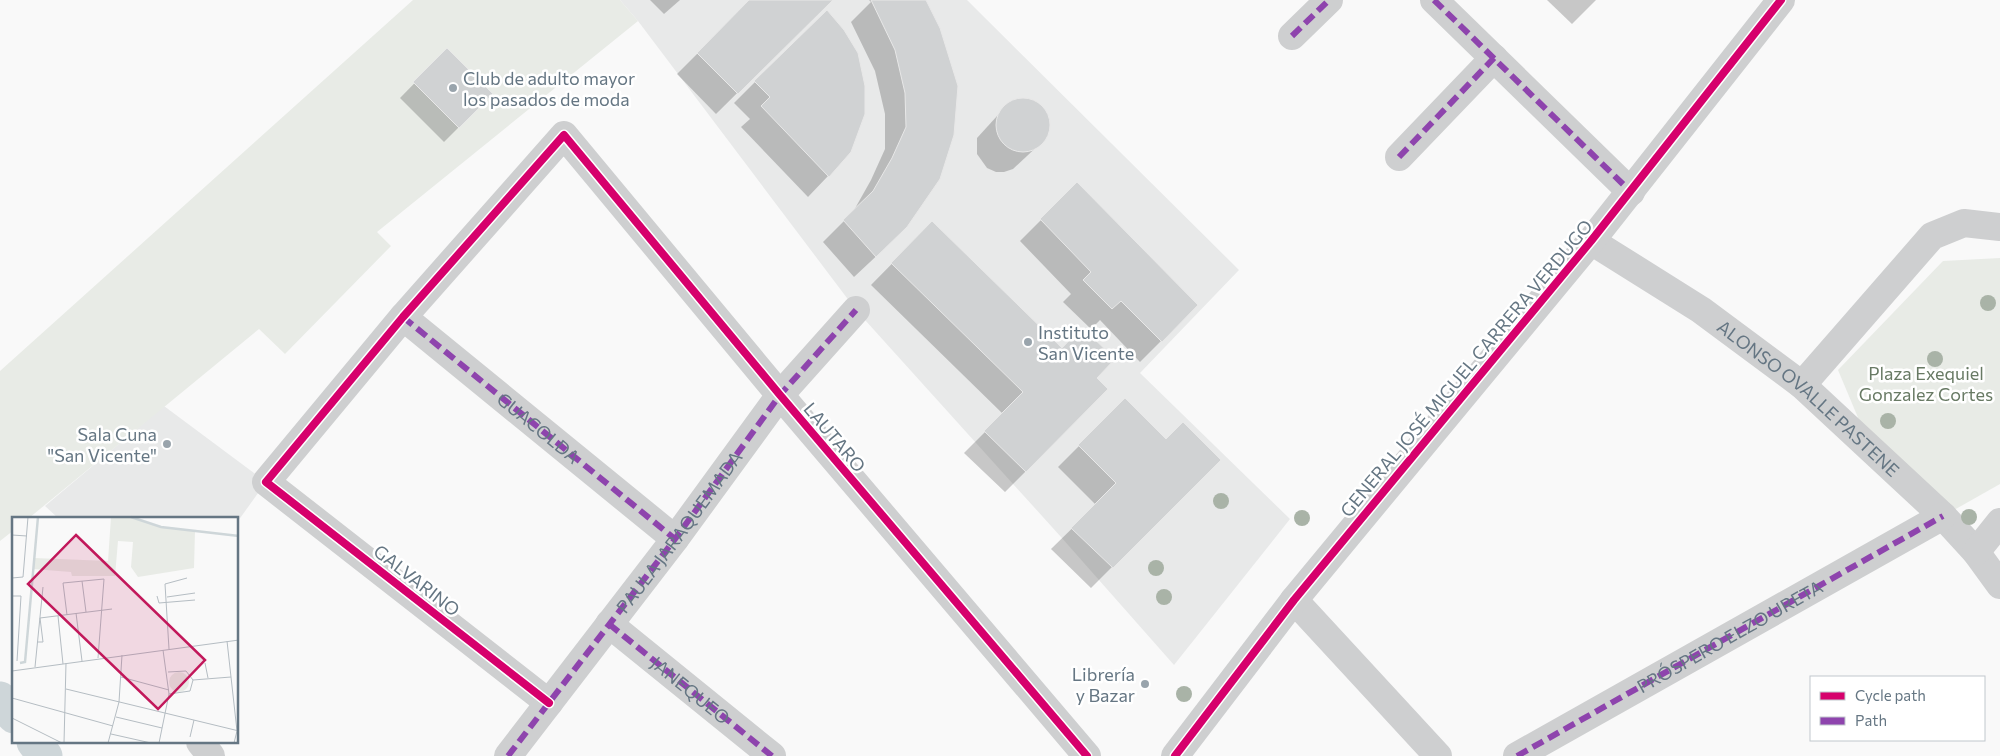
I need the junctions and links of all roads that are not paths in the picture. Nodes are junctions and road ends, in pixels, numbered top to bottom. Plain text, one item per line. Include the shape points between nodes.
1 (1329, 0) edge
2 (1434, 0) edge
3 (1782, 0) edge
4 (1292, 36) dead end
5 (1494, 58) junction
6 (1399, 157) dead end
7 (1631, 192) junction
8 (2000, 227) edge
9 (1591, 241) junction
10 (856, 310) dead end
11 (403, 317) junction
12 (1802, 385) junction
13 (780, 395) junction
14 (1943, 516) junction
15 (2000, 522) edge
16 (675, 539) junction
17 (1976, 552) junction
18 (2000, 585) edge
19 (1294, 600) junction
20 (610, 624) junction
21 (549, 703) junction
22 (202, 744) edge
23 (211, 756) edge
24 (508, 756) edge
25 (772, 756) edge
26 (1087, 756) edge
27 (1175, 756) edge
28 (1438, 756) edge
29 (1516, 756) edge

1 - 4 street
2 - 5 street
3 - 7 street, GENERAL JOSÉ MIGUEL CARRERA VERDUGO
5 - 6 street
5 - 7 street
7 - 9 street, GENERAL JOSÉ MIGUEL CARRERA VERDUGO
8 - 12 street via 1964,223 1932,236
9 - 12 street, ALONSO OVALLE PASTENE via 1701,310
9 - 19 street, GENERAL JOSÉ MIGUEL CARRERA VERDUGO
10 - 13 street, PAULA JARAQUEMADA
11 - 13 street, LAUTARO via 564,135
11 - 16 street, GUACOLDA
11 - 21 street, GALVARINO via 266,482
12 - 14 street, ALONSO OVALLE PASTENE
13 - 16 street, PAULA JARAQUEMADA
13 - 26 street, LAUTARO
14 - 17 street, ALONSO OVALLE PASTENE
14 - 29 street, PRÓSPERO ELZO URETA
15 - 17 street
16 - 20 street, PAULA JARAQUEMADA
17 - 18 street, ALONSO OVALLE PASTENE
19 - 27 street, GENERAL JOSÉ MIGUEL CARRERA VERDUGO
19 - 28 street
20 - 21 street, PAULA JARAQUEMADA
20 - 25 street, JANEQUEO
21 - 24 street, PAULA JARAQUEMADA
22 - 23 street

